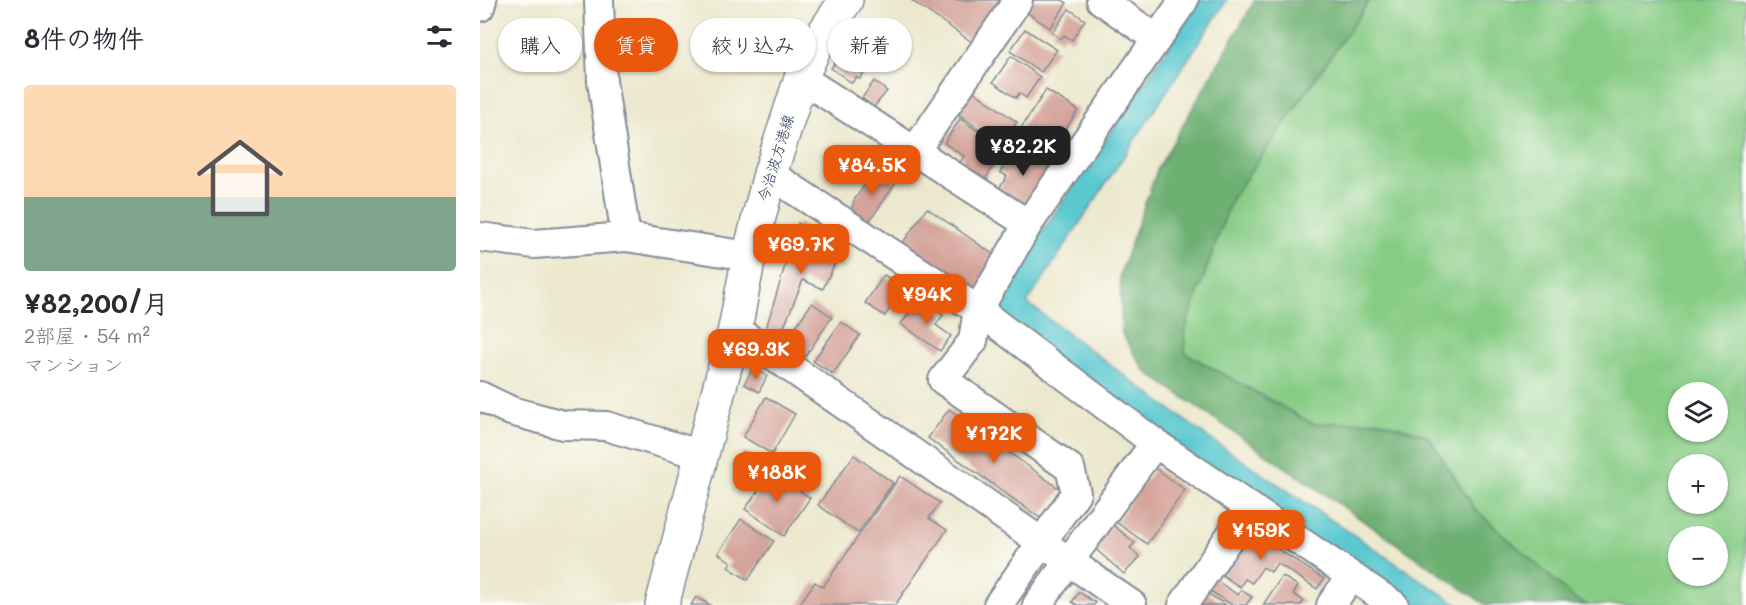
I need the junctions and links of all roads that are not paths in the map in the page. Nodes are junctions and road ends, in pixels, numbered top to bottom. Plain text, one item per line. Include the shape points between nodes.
1 (482, 0) edge
2 (599, 0) edge
3 (1018, 0) edge
4 (1101, 0) edge
5 (1184, 0) edge
6 (843, 2) edge
7 (480, 7) edge
8 (1157, 39) junction
9 (801, 78) junction
10 (915, 151) junction
11 (770, 174) junction
12 (1029, 224) junction
13 (480, 237) edge
14 (626, 237) junction
15 (749, 256) junction
16 (978, 310) junction
17 (735, 329) junction
18 (480, 396) edge
19 (1155, 443) junction
20 (702, 454) junction
21 (1250, 507) junction
22 (1043, 543) junction
23 (1069, 561) junction
24 (1351, 576) junction
25 (662, 605) edge
26 (998, 605) edge
27 (1037, 605) edge
28 (1132, 605) edge
29 (1183, 605) edge
30 (1331, 605) edge
31 (1394, 605) edge

1 - 7 street
2 - 14 street via 602,81
3 - 10 street
4 - 8 street
5 - 8 street
6 - 9 main road, 今治波方港線
8 - 12 street
9 - 10 street
9 - 11 main road, 今治波方港線
10 - 12 street
11 - 15 main road, 今治波方港線
11 - 16 street
12 - 16 street
13 - 14 street via 534,244
14 - 15 street
15 - 17 main road, 今治波方港線
16 - 19 street
16 - 22 street via 973,341 943,380 1070,468 1076,494
17 - 20 main road, 今治波方港線
17 - 22 street
18 - 20 street via 511,411 553,423 606,426
19 - 21 street
19 - 23 street
20 - 25 main road, 今治波方港線
21 - 24 street
21 - 29 street
22 - 23 street
22 - 26 street
23 - 27 street
23 - 28 street
24 - 30 street
24 - 31 street

